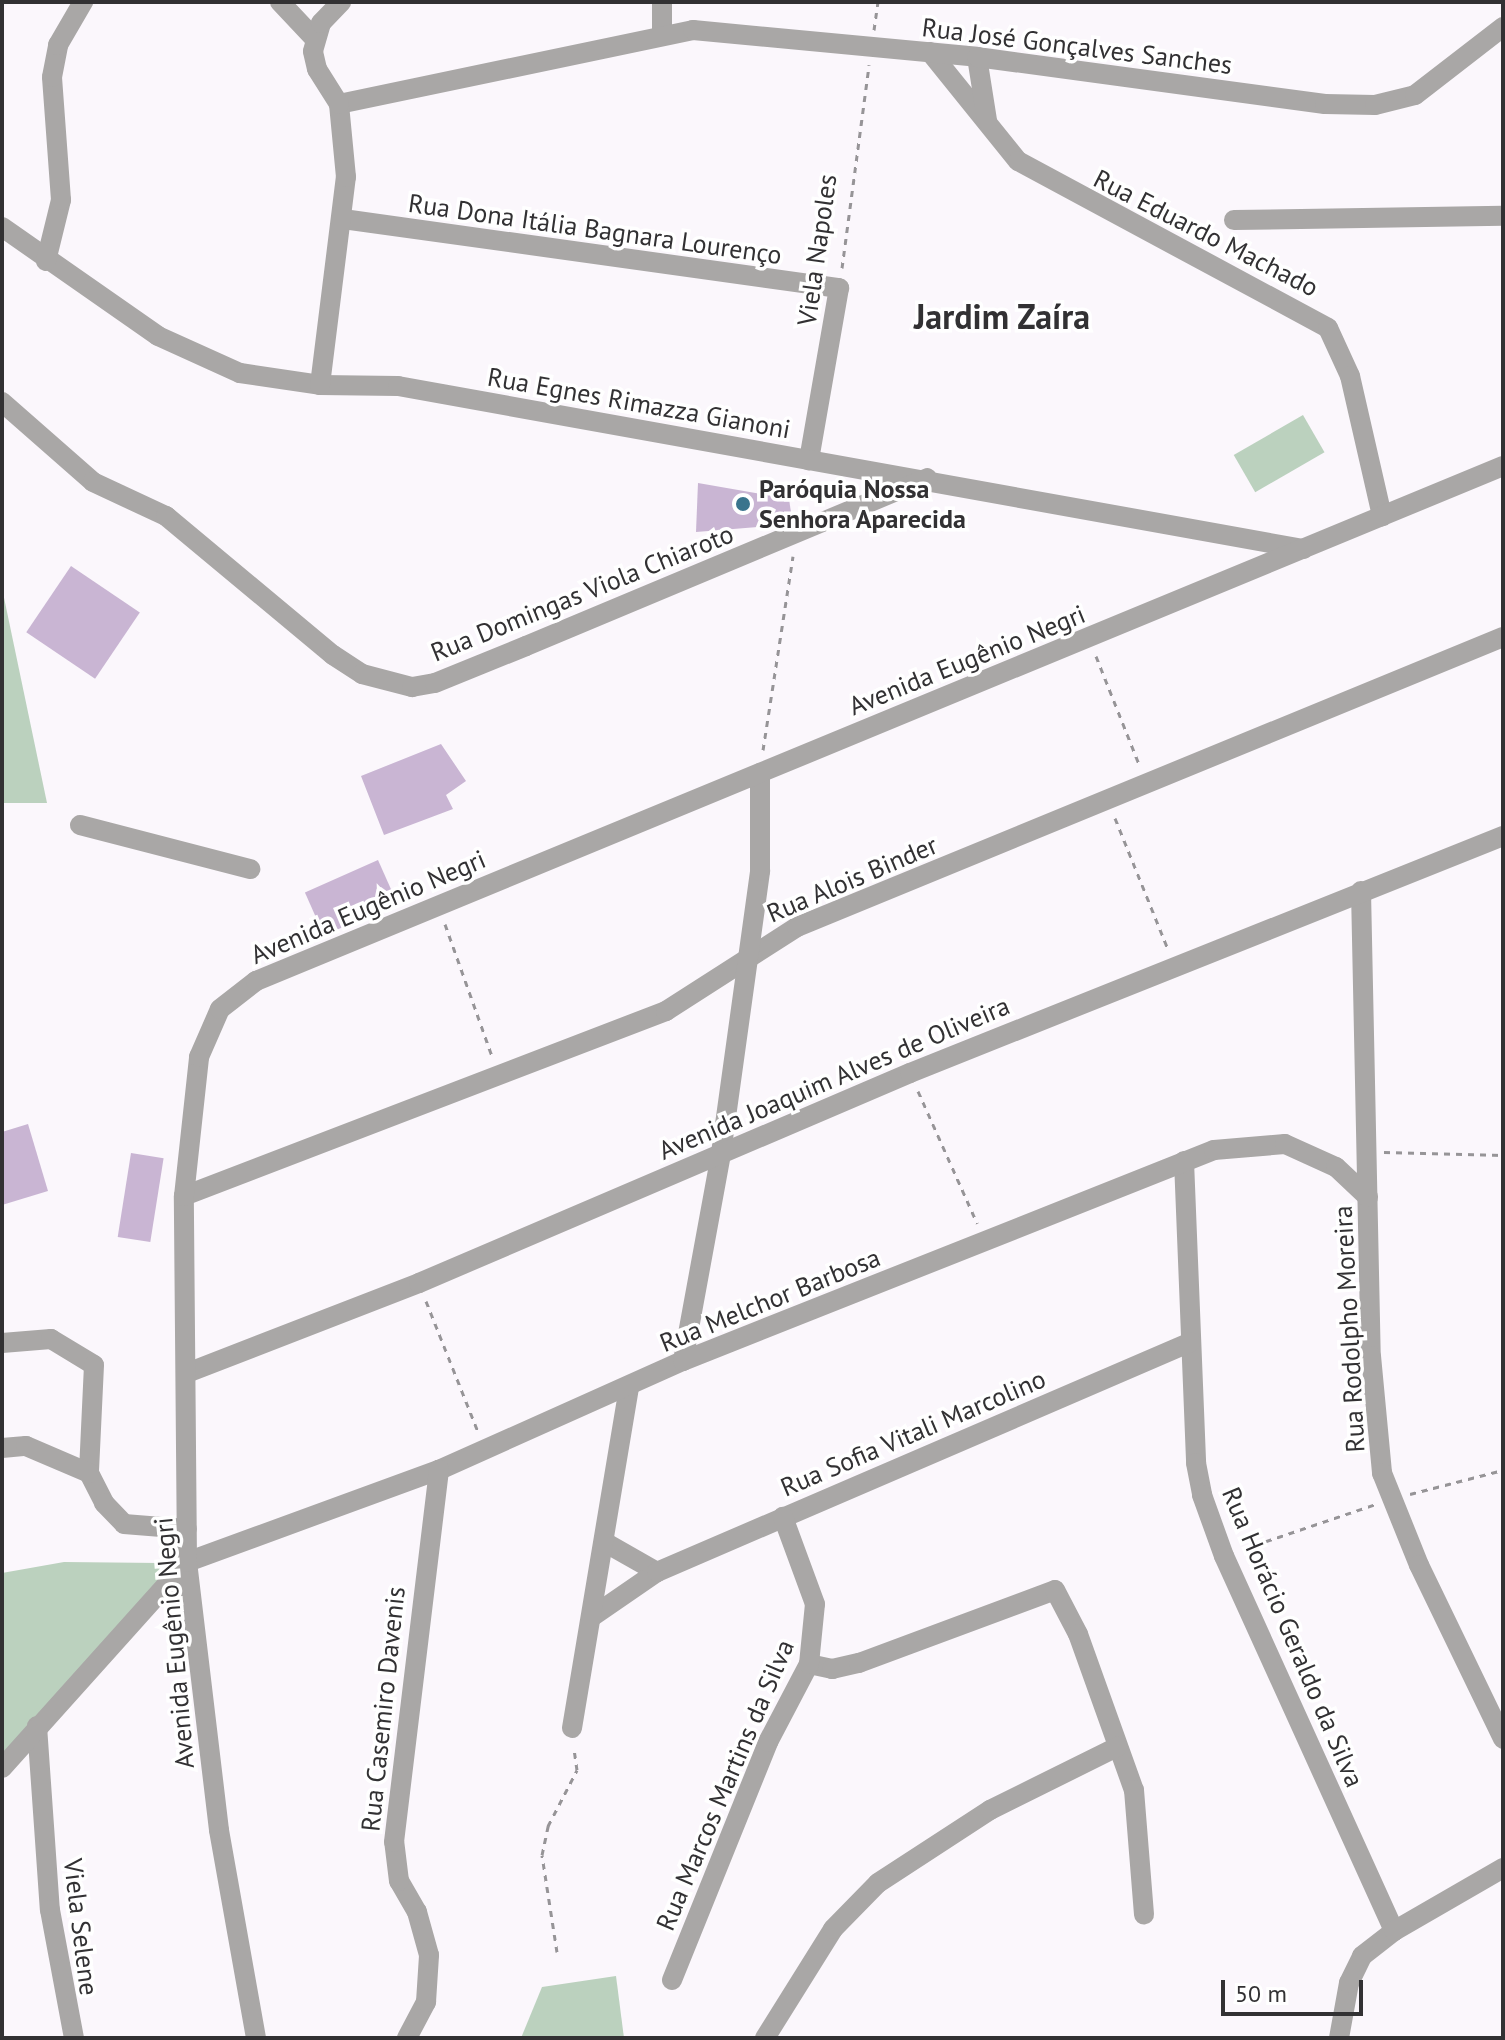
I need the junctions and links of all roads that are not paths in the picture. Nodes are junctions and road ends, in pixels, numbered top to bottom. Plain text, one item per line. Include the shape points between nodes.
1 (83, 2) edge
2 (280, 2) edge
3 (341, 2) edge
4 (662, 2) edge
5 (1503, 27) edge
6 (662, 33) junction
7 (314, 38) junction
8 (930, 52) junction
9 (977, 57) junction
10 (339, 104) junction
11 (987, 120) junction
12 (1503, 216) edge
13 (343, 219) junction
14 (1234, 220) dead end
15 (2, 227) edge
16 (46, 261) junction
17 (839, 288) joint
18 (320, 385) junction
19 (2, 402) edge
20 (809, 460) junction
21 (1503, 466) edge
22 (927, 478) junction
23 (1382, 516) junction
24 (1303, 549) junction
25 (1503, 637) edge
26 (760, 773) junction
27 (80, 825) dead end
28 (1503, 836) edge
29 (250, 869) dead end
30 (1361, 891) junction
31 (747, 959) junction
32 (721, 1153) junction
33 (1184, 1161) junction
34 (184, 1196) junction
35 (1368, 1197) junction
36 (1191, 1342) junction
37 (2, 1343) edge
38 (683, 1361) junction
39 (187, 1373) junction
40 (629, 1388) junction
41 (2, 1448) edge
42 (439, 1470) junction
43 (89, 1473) junction
44 (783, 1517) junction
45 (187, 1529) junction
46 (606, 1543) junction
47 (187, 1562) junction
48 (657, 1572) junction
49 (593, 1616) junction
50 (809, 1664) junction
51 (37, 1726) junction
52 (572, 1728) road end
53 (1503, 1739) edge
54 (1117, 1747) junction
55 (2, 1768) edge
56 (1503, 1868) edge
57 (1144, 1915) dead end
58 (1394, 1931) junction
59 (672, 1980) dead end
60 (74, 2038) edge
61 (256, 2038) edge
62 (407, 2038) edge
63 (765, 2038) edge
64 (1339, 2038) edge

1 - 16 street via 58,45 52,77 61,200
2 - 7 street
3 - 7 street
4 - 6 street
5 - 9 street, Rua José Gonçalves Sanches via 1415,95 1375,105 1325,104
6 - 8 street, Rua José Gonçalves Sanches via 737,31
6 - 10 street, Rua José Gonçalves Sanches
7 - 10 street via 317,69
8 - 9 street, Rua José Gonçalves Sanches
8 - 11 street, Rua Eduardo Machado
9 - 11 street, Rua Eduardo Machado
10 - 13 street via 345,139
11 - 23 street, Rua Eduardo Machado via 1018,161 1040,176 1328,328 1350,376
12 - 14 street
13 - 17 street, Rua Dona Itália Bagnara Lourenço
13 - 18 street
15 - 16 street, Rua Egnes Rimazza Gianoni
16 - 18 street, Rua Egnes Rimazza Gianoni via 202,361 240,373
17 - 20 street, Viela Napoles
18 - 20 street, Rua Egnes Rimazza Gianoni via 398,386
19 - 22 street, Rua Domingas Viola Chiaroto via 93,482 166,516 333,655 386,683 435,683
20 - 22 street, Rua Egnes Rimazza Gianoni
21 - 23 street, Avenida Eugênio Negri
22 - 24 street, Rua Egnes Rimazza Gianoni
23 - 24 street, Avenida Eugênio Negri
24 - 26 street, Avenida Eugênio Negri
25 - 31 street, Rua Alois Binder via 797,927
26 - 31 street via 760,871
26 - 34 street, Avenida Eugênio Negri via 256,981 220,1009 199,1057
27 - 29 street
28 - 30 street, Avenida Joaquim Alves de Oliveira
30 - 32 street, Avenida Joaquim Alves de Oliveira
30 - 35 street, Rua Rodolpho Moreira
31 - 32 street
31 - 34 street, Rua Alois Binder via 666,1011
32 - 38 street
32 - 39 street, Avenida Joaquim Alves de Oliveira via 419,1283
33 - 35 street, Rua Melchor Barbosa via 1214,1150 1285,1144 1336,1167
33 - 36 street, Rua Horácio Geraldo da Silva
33 - 38 street, Rua Melchor Barbosa
34 - 39 street, Avenida Eugênio Negri
35 - 53 street, Rua Rodolpho Moreira via 1375,1420 1391,1500
36 - 44 street, Rua Sofia Vitali Marcolino
36 - 58 street, Rua Horácio Geraldo da Silva via 1196,1463 1224,1556
37 - 43 street via 51,1339 94,1365
38 - 40 street, Rua Melchor Barbosa
39 - 45 street, Avenida Eugênio Negri
40 - 42 street, Rua Melchor Barbosa
40 - 46 street
41 - 43 street via 26,1446
42 - 47 street, Rua Melchor Barbosa
42 - 62 street, Rua Casemiro Davenis via 394,1842 399,1881 417,1912 429,1955 426,2002
43 - 45 street via 104,1503 124,1524
44 - 48 street, Rua Sofia Vitali Marcolino
44 - 50 street, Rua Marcos Martins da Silva via 815,1604
45 - 47 street, Avenida Eugênio Negri
46 - 48 street
46 - 49 street
47 - 51 street
47 - 61 street, Avenida Eugênio Negri via 219,1830
48 - 49 street, Rua Sofia Vitali Marcolino
49 - 52 street
50 - 54 street via 832,1669 859,1663 1055,1590 1078,1634
50 - 59 street, Rua Marcos Martins da Silva via 768,1742
51 - 55 street
51 - 60 street, Viela Selene via 50,1910 59,1981
54 - 57 street via 1140,1818
54 - 63 street via 990,1810 878,1883 833,1929
56 - 58 street
58 - 64 street via 1355,1968

